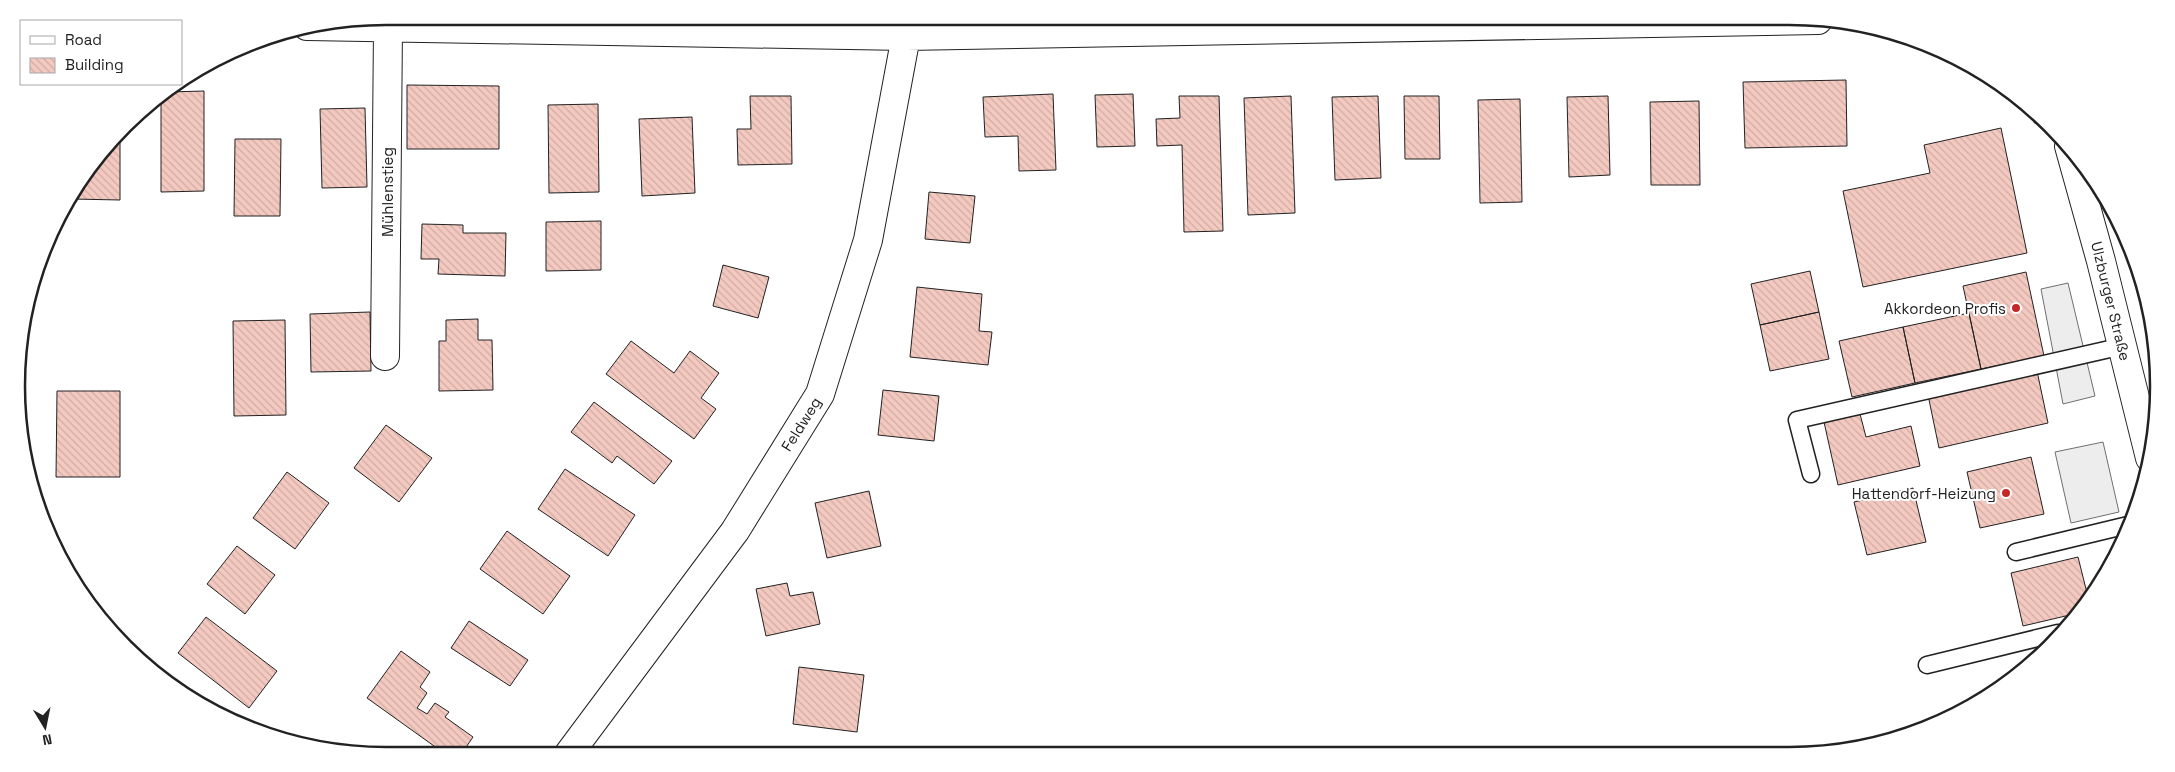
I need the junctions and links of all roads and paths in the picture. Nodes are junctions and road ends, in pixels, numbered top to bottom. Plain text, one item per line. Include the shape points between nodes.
1 (1029, 25) edge
2 (907, 26) edge
3 (355, 27) edge
4 (388, 27) junction
5 (2074, 165) edge
6 (2122, 346) junction
7 (385, 356) dead end
8 (2146, 439) edge
9 (1811, 474) dead end
10 (2122, 526) edge
11 (2016, 552) dead end
12 (2050, 635) edge
13 (1927, 665) dead end
14 (574, 747) edge

1 - 2 street
2 - 4 street
2 - 14 street, Feldweg via 868,240 820,394 735,532
3 - 4 street
4 - 7 street, Mühlenstieg
5 - 6 street, Ulzburger Straße
6 - 8 street, Ulzburger Straße
6 - 9 lane via 1797,420
10 - 11 lane
12 - 13 lane

